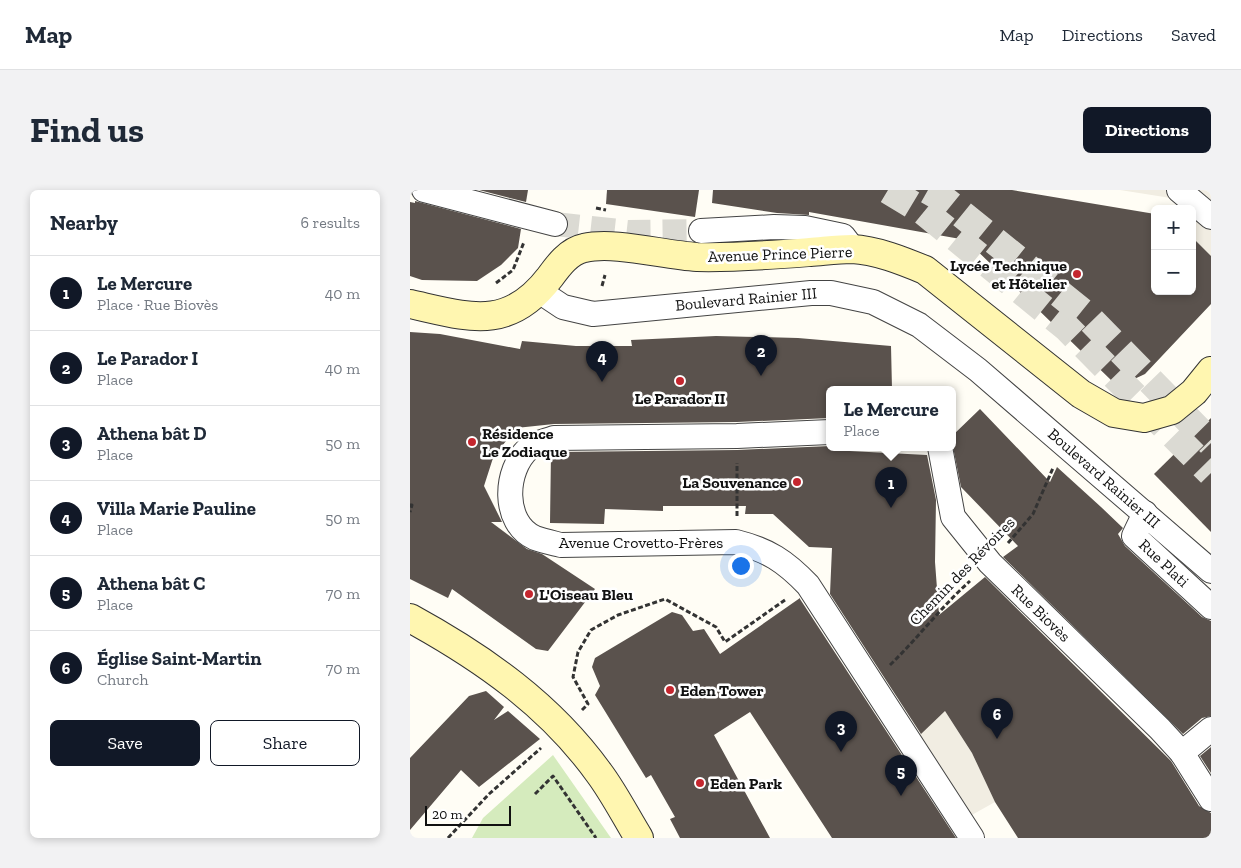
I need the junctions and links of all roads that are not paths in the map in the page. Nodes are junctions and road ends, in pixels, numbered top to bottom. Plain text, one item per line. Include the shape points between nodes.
1 (424, 190) edge
2 (1182, 190) edge
3 (1211, 217) edge
4 (555, 224) tunnel mouth
5 (702, 231) tunnel mouth
6 (853, 249) junction
7 (539, 291) junction
8 (410, 304) edge
9 (1211, 371) edge
10 (826, 432) edge
11 (941, 451) edge
12 (1145, 513) junction
13 (1211, 571) edge
14 (1211, 607) edge
15 (410, 618) edge
16 (1211, 729) edge
17 (1182, 753) junction
18 (1211, 799) edge
19 (639, 838) edge
20 (972, 838) edge

1 - 4 street
2 - 3 street
5 - 6 street via 805,228 843,236
6 - 7 main road, Avenue Prince Pierre via 723,258 677,256 605,246 582,248 568,256
6 - 9 main road, Avenue Prince Pierre via 904,261 925,270 1081,394 1114,413 1144,418 1172,410 1194,392
7 - 8 main road via 525,304 506,314 477,317
7 - 12 street, Boulevard Rainier III via 563,308 593,314 811,293 831,293 873,302 919,325 972,365
10 - 20 street, Avenue Crovetto-Frères via 554,438 529,448 517,465 510,486 510,502 516,521 534,538 561,545 736,542 761,548 779,558 808,585
11 - 17 street, Rue Biovès via 953,517 990,563
12 - 13 street, Boulevard Rainier III
12 - 14 street, Rue Plati via 1134,536
15 - 19 main road via 461,646 523,692 563,730 590,762
16 - 17 street
17 - 18 street

